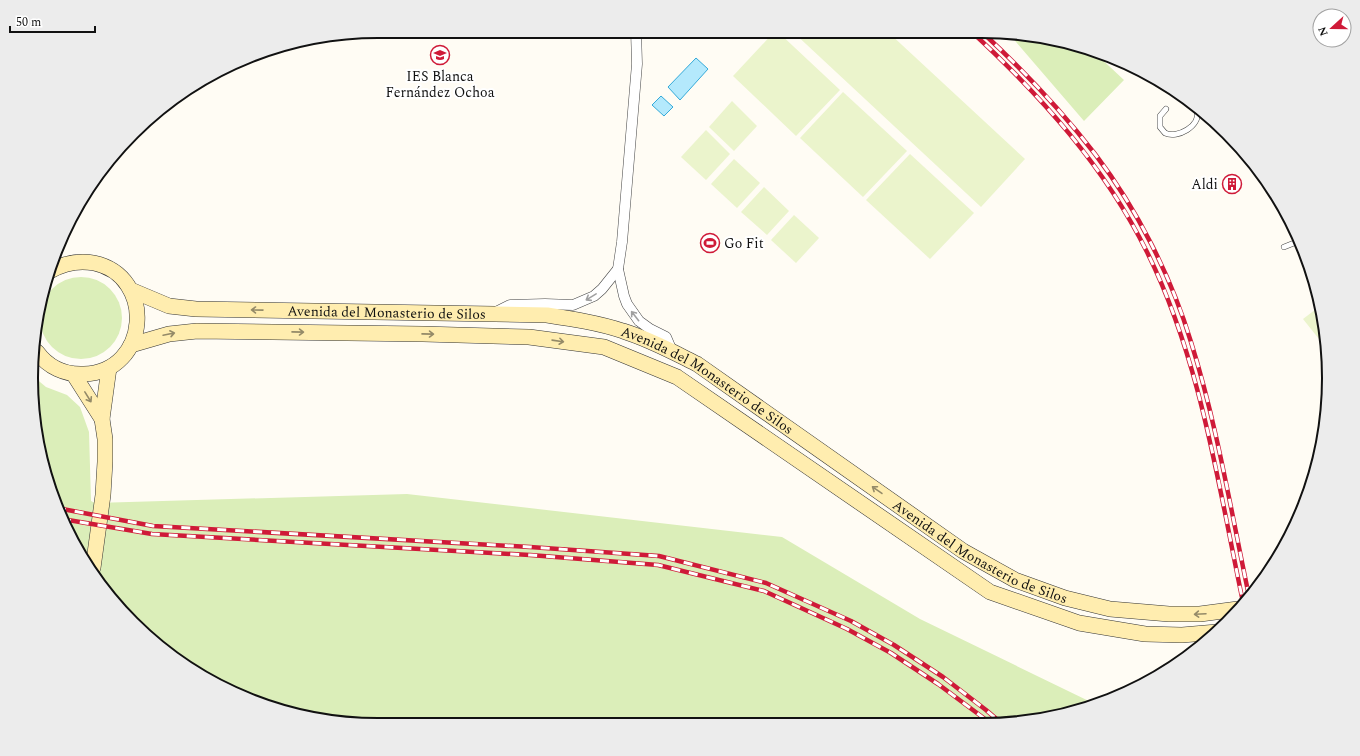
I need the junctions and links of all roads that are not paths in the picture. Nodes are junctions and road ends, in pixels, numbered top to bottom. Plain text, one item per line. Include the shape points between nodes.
1 (636, 38) edge
2 (1166, 110) dead end
3 (1197, 114) edge
4 (1201, 118) edge
5 (1195, 122) junction
6 (1294, 243) edge
7 (1284, 247) dead end
8 (60, 260) edge
9 (72, 262) junction
10 (57, 268) edge
11 (618, 269) junction
12 (131, 290) junction
13 (492, 314) junction
14 (131, 345) junction
15 (672, 351) junction
16 (39, 355) edge
17 (110, 368) junction
18 (74, 375) junction
19 (102, 419) junction
20 (93, 564) edge
21 (1230, 610) edge
22 (1207, 633) edge

1 - 11 street via 637,64
2 - 5 lane via 1160,116 1160,123 1162,130 1168,134 1177,134
3 - 5 lane via 1198,119
4 - 5 lane
6 - 7 lane
8 - 9 street
9 - 10 street
9 - 12 street via 100,264 112,270
11 -> 13 street via 594,296 573,305 510,305
15 -> 11 street via 666,337 644,325 634,316 624,296
13 -> 12 street, Avenida del Monasterio de Silos via 196,309 169,306
12 - 14 street via 137,308 137,327
13 - 15 street, Avenida del Monasterio de Silos via 547,315 595,324 624,331
14 - 17 street
14 -> 22 street, Avenida del Monasterio de Silos via 169,334 197,331 529,337 604,347 677,377 990,592 1079,623 1145,634
21 -> 15 street, Avenida del Monasterio de Silos via 1169,614 1110,609 1065,598 1015,580 963,551 697,364
16 - 18 street via 50,366
17 - 18 street via 92,374
17 - 19 street
18 -> 19 street
19 - 20 street via 105,462

